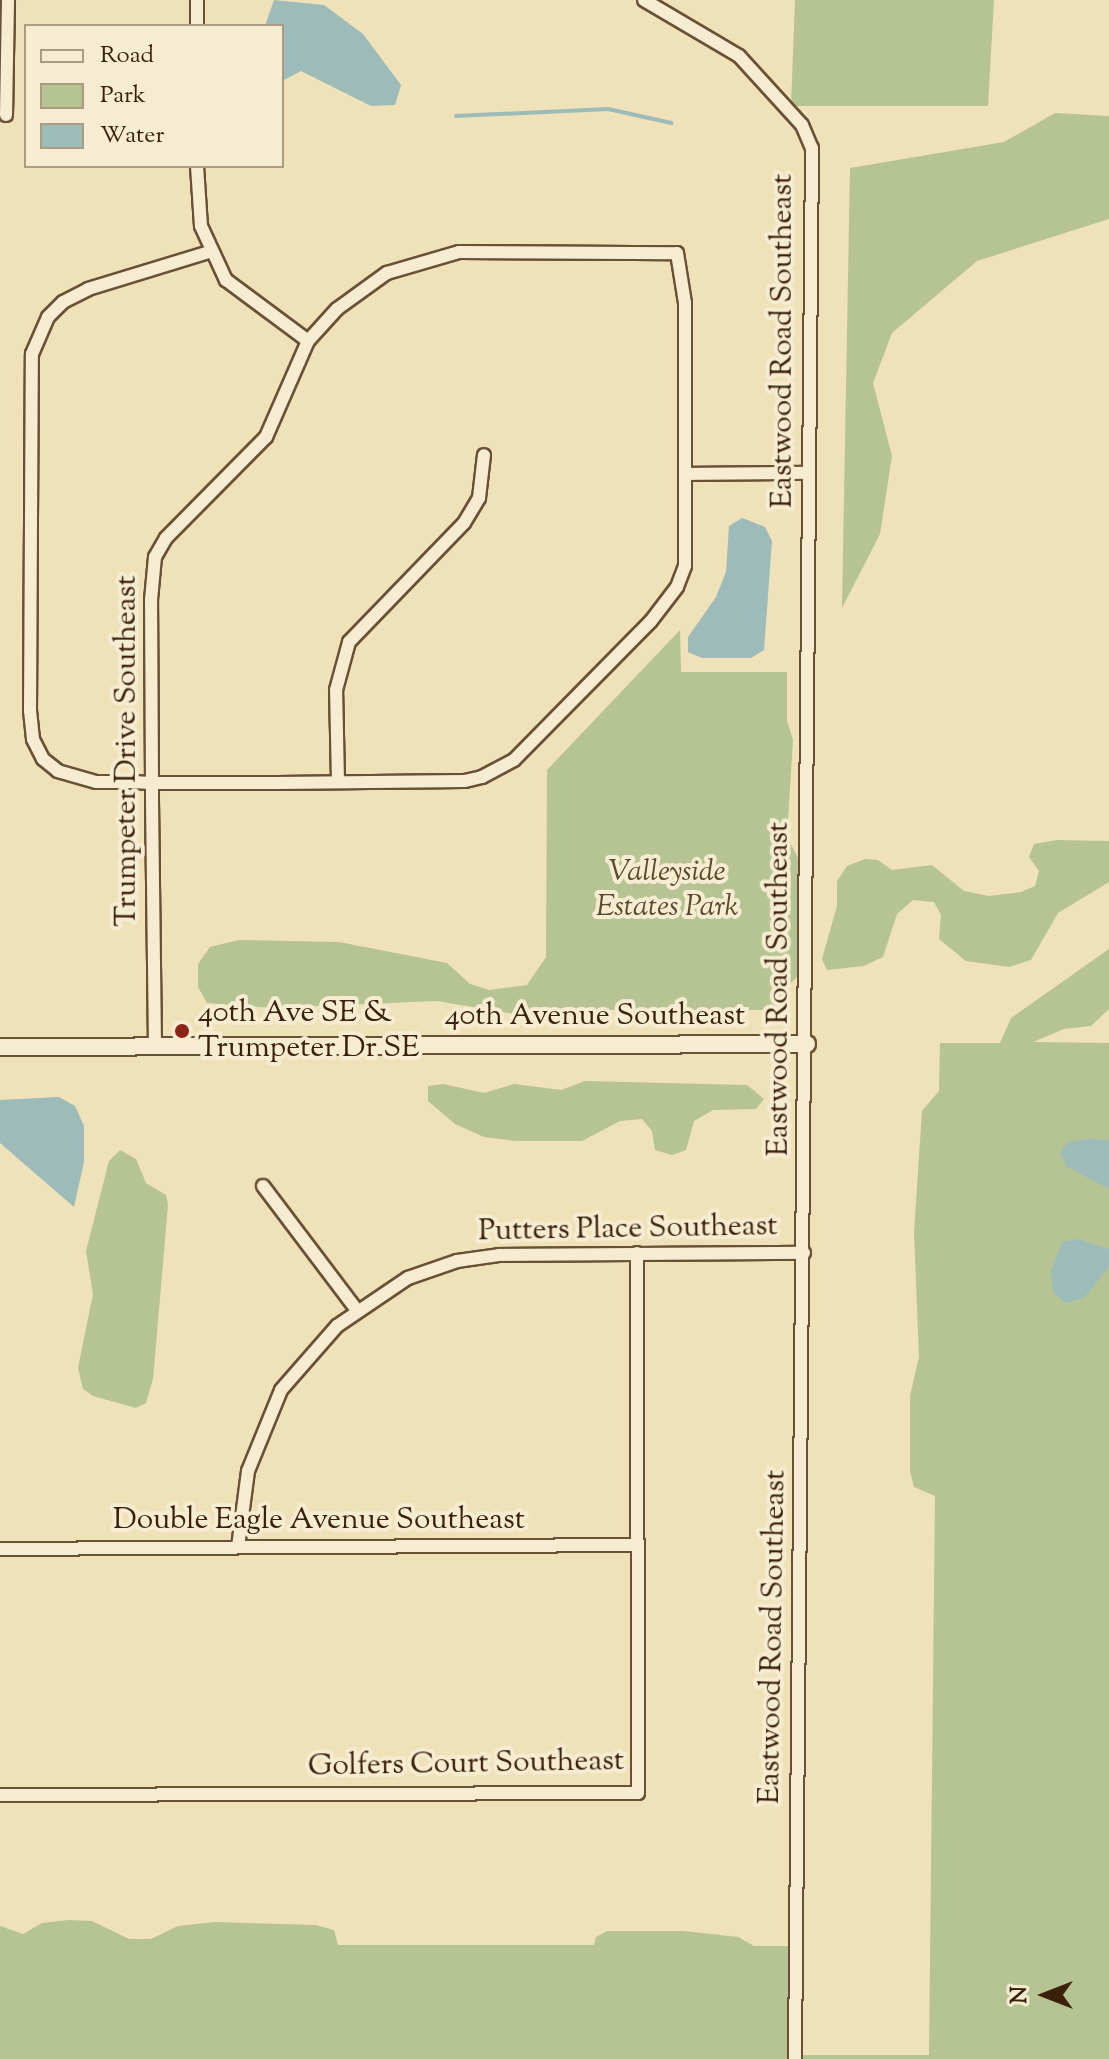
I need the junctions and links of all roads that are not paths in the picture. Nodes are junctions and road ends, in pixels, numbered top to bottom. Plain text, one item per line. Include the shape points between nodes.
1 (8, 0) edge
2 (197, 0) edge
3 (644, 0) edge
4 (197, 24) edge
5 (6, 115) dead end
6 (197, 168) edge
7 (209, 252) junction
8 (308, 341) junction
9 (484, 455) dead end
10 (809, 473) junction
11 (686, 474) junction
12 (338, 782) junction
13 (152, 783) junction
14 (807, 1044) junction
15 (155, 1046) junction
16 (0, 1047) edge
17 (263, 1186) dead end
18 (637, 1253) junction
19 (804, 1253) junction
20 (356, 1309) junction
21 (638, 1545) junction
22 (238, 1547) junction
23 (0, 1549) edge
24 (0, 1795) edge
25 (795, 2059) edge

1 - 5 street
2 - 4 street
3 - 10 street, Eastwood Road Southeast via 739,56 809,139
6 - 7 street via 197,198
7 - 8 street via 244,296
7 - 13 street via 88,289 63,302 48,317 32,354 33,739 43,759 74,780
8 - 11 street, Trumpeter Drive Southeast via 368,283 430,258 494,249 677,253 685,303
8 - 13 street, Trumpeter Drive Southeast via 266,437 166,538 155,557
9 - 12 street via 479,498 464,523 349,642 336,690
10 - 11 street
10 - 14 street, Eastwood Road Southeast
11 - 12 street via 685,566 677,587 514,760 464,781
12 - 13 street
13 - 15 street, Trumpeter Drive Southeast
14 - 15 street, 40th Avenue Southeast
14 - 19 street, Eastwood Road Southeast
15 - 16 street, 40th Avenue Southeast
17 - 20 street
18 - 19 street, Putters Place Southeast
18 - 20 street, Putters Place Southeast via 477,1257 408,1278
18 - 21 street, Golfers Court Southeast
19 - 25 street, Eastwood Road Southeast
20 - 22 street, Putters Place Southeast via 298,1367 268,1414 248,1471
21 - 22 street, Double Eagle Avenue Southeast
21 - 24 street, Golfers Court Southeast via 638,1793
22 - 23 street, Double Eagle Avenue Southeast

